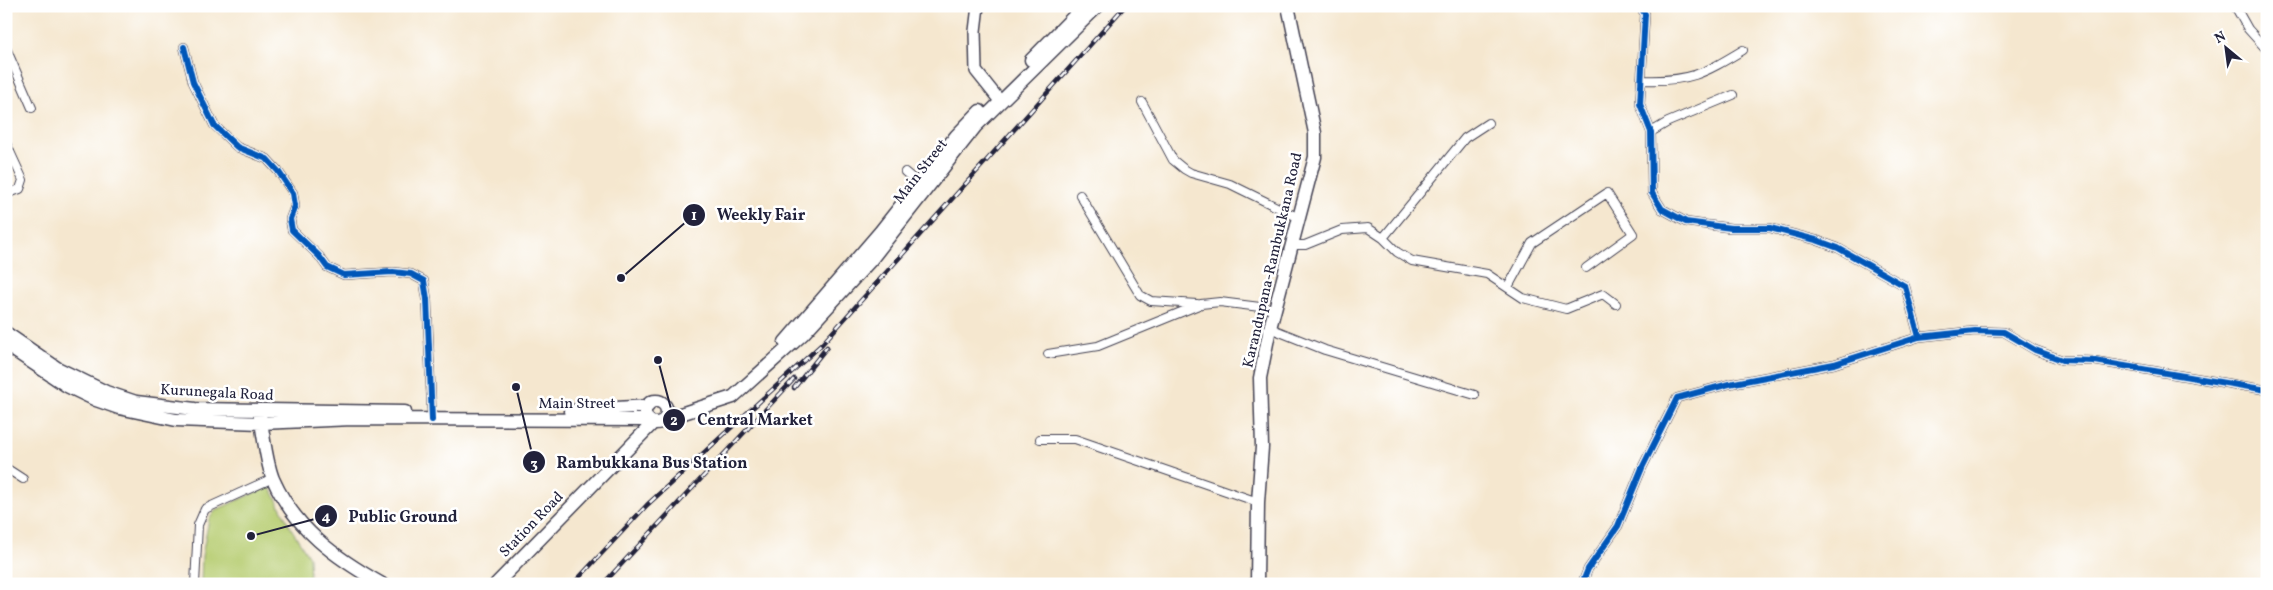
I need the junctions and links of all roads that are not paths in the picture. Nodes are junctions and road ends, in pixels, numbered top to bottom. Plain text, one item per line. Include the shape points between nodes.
1 (978, 6) edge
2 (1084, 6) edge
3 (1098, 6) edge
4 (1288, 6) edge
5 (1640, 6) edge
6 (2235, 6) edge
7 (184, 47) dead end
8 (6, 48) edge
9 (1743, 50) dead end
10 (2267, 50) edge
11 (1642, 80) junction
12 (1733, 94) dead end
13 (997, 99) junction
14 (1142, 102) dead end
15 (32, 108) dead end
16 (1488, 123) dead end
17 (1652, 132) junction
18 (6, 143) edge
19 (905, 172) dead end
20 (918, 183) junction
21 (6, 194) edge
22 (1080, 195) dead end
23 (1299, 218) junction
24 (1384, 238) junction
25 (1292, 244) junction
26 (1586, 268) dead end
27 (1508, 286) junction
28 (1201, 304) junction
29 (1616, 304) dead end
30 (1276, 309) junction
31 (1270, 328) junction
32 (1919, 337) junction
33 (7, 339) edge
34 (1048, 354) dead end
35 (772, 361) junction
36 (2267, 390) edge
37 (1475, 395) dead end
38 (664, 404) junction
39 (648, 406) junction
40 (698, 409) junction
41 (260, 417) junction
42 (438, 417) junction
43 (656, 421) junction
44 (1040, 439) dead end
45 (6, 468) edge
46 (273, 478) junction
47 (23, 479) dead end
48 (1258, 502) junction
49 (196, 584) edge
50 (382, 584) edge
51 (496, 584) edge
52 (1258, 584) edge
53 (1582, 584) edge

1 - 13 street via 976,71
2 - 13 main road, Main Street
3 - 13 main road, Main Street
4 - 23 main road, Karandupana-Rambukkana Road via 1315,133 1315,157
5 - 11 street via 1645,14
6 - 10 street via 2248,29
7 - 42 street via 193,82 214,126 237,147 267,159 278,171 292,193 295,206 290,219 292,230 327,267 344,275 393,272 411,274 424,281
8 - 15 street
9 - 11 street via 1704,74 1669,81
11 - 17 street via 1640,104
12 - 17 street
13 - 20 main road, Main Street via 956,136
13 - 35 main road, Main Street via 870,261 803,334
14 - 23 street via 1173,160 1184,169 1230,184
16 - 24 street via 1465,138
17 - 32 street via 1652,194 1662,209 1686,222 1731,228 1770,228 1838,248 1905,286
18 - 21 street via 23,180 20,189
19 - 20 street
20 - 35 main road, Main Street
22 - 28 street via 1140,295 1152,301
23 - 25 main road, Karandupana-Rambukkana Road
24 - 25 street via 1368,228 1342,230 1305,245
24 - 27 street via 1397,252 1412,261 1488,274
25 - 30 main road, Karandupana-Rambukkana Road
26 - 27 street via 1633,234 1607,193 1532,243
27 - 29 street via 1523,298 1566,309 1603,294
28 - 30 street via 1220,302
28 - 34 street via 1098,346
30 - 31 main road, Karandupana-Rambukkana Road
31 - 37 street via 1324,350
31 - 48 main road, Karandupana-Rambukkana Road via 1260,378 1262,447
32 - 36 street via 1975,331 2004,332 2035,350 2062,360 2095,361
32 - 53 street via 1834,364 1729,384 1677,398 1618,526 1588,569
33 - 41 main road, Kurunegala Road via 67,386 119,408 176,420
35 - 40 main road, Main Street via 732,397
38 - 39 main road via 656,402
38 - 40 main road, Main Street
38 - 43 main road via 667,414
39 - 42 main road, Main Street
39 - 43 main road via 646,410
40 - 43 main road, Main Street
41 - 42 main road, Kurunegala Road
41 - 46 main road
42 - 43 main road, Main Street
43 - 51 main road, Station Road
44 - 48 street via 1075,439
45 - 47 street
46 - 49 street via 205,509 198,525
46 - 50 main road via 308,531 321,544
48 - 52 main road, Karandupana-Rambukkana Road

